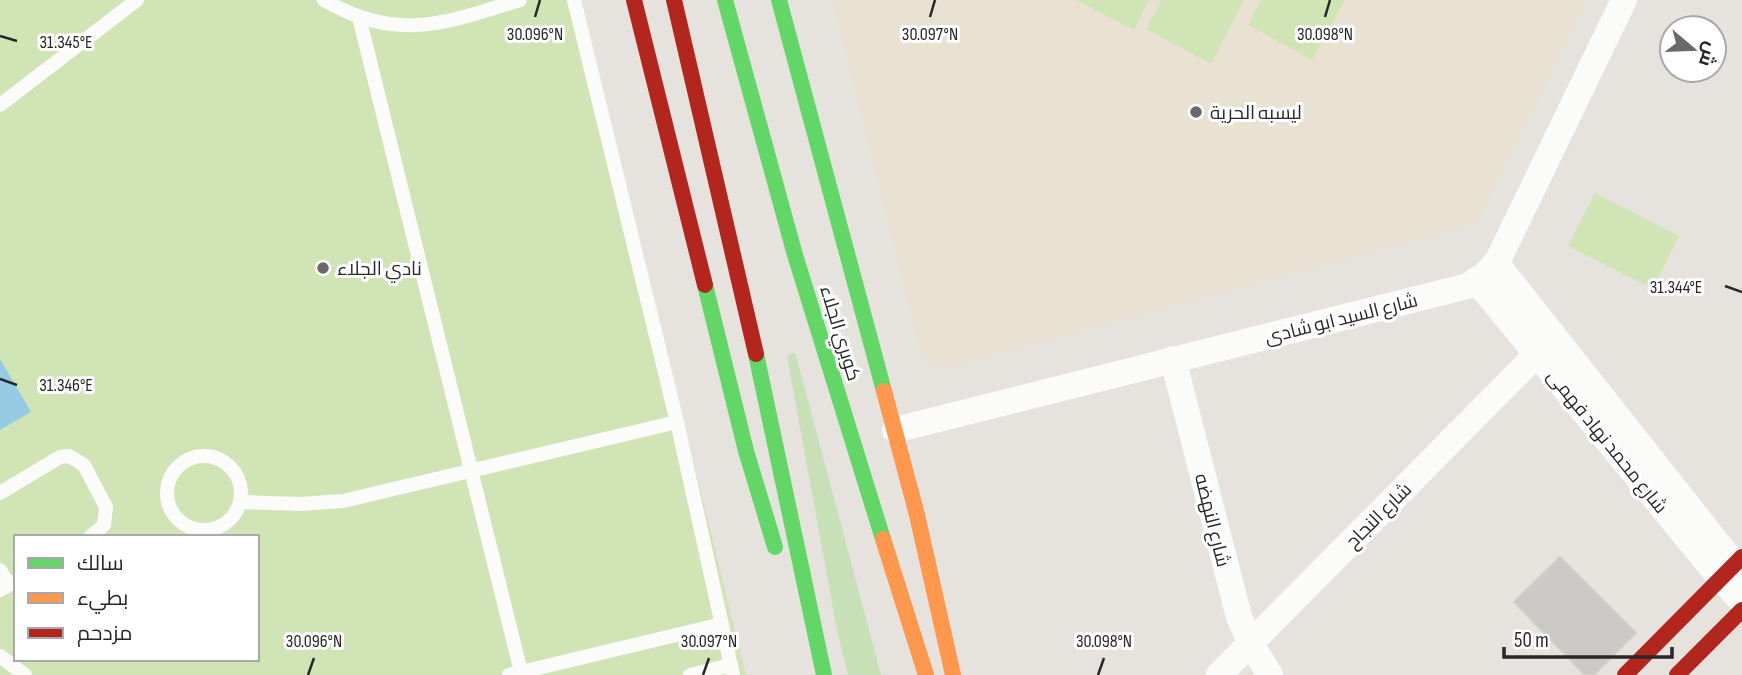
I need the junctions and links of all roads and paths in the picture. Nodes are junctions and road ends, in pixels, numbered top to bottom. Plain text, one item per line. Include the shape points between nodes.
1 (137, 0) edge
2 (324, 0) edge
3 (520, 0) edge
4 (574, 0) edge
5 (634, 0) edge
6 (674, 0) edge
7 (725, 0) edge
8 (779, 0) edge
9 (1624, 0) edge
10 (359, 18) junction
11 (0, 105) edge
12 (1486, 272) junction
13 (1537, 354) junction
14 (1173, 359) junction
15 (677, 422) junction
16 (895, 430) junction
17 (471, 470) junction
18 (0, 493) edge
19 (240, 502) junction
20 (92, 535) edge
21 (1735, 569) edge
22 (0, 570) edge
23 (8, 585) edge
24 (1742, 601) edge
25 (1742, 610) edge
26 (723, 624) junction
27 (815, 631) junction
28 (1251, 644) junction
29 (0, 656) edge
30 (732, 670) edge
31 (515, 673) edge
32 (25, 675) edge
33 (690, 675) edge
34 (824, 675) edge
35 (926, 675) edge
36 (953, 675) edge
37 (1219, 675) edge
38 (1270, 675) edge
39 (1625, 675) edge
40 (1677, 675) edge

1 - 11 lane
2 - 10 lane
3 - 10 lane via 421,26
4 - 15 lane
5 - 27 main road via 746,451 785,574
6 - 27 main road
7 - 35 main road, كوبري الجلاء via 821,341
8 - 16 main road
9 - 12 street
10 - 17 lane
12 - 13 street, شارع محمد نهاد فهمى
12 - 14 street, شارع السيد ابو شادى via 1458,288
12 - 21 street, شارع محمد نهاد فهمى
13 - 21 street, شارع محمد نهاد فهمى
13 - 28 street, شارع النجاح
14 - 16 street, شارع السيد ابو شادى
14 - 28 street, شارع النهضه via 1231,589
15 - 17 lane
15 - 26 lane
16 - 36 main road
17 - 19 lane via 343,501
17 - 31 lane
18 - 20 lane via 60,457 77,459 85,465 106,507 104,525
19 - 19 lane via 232,518 218,528 200,531 183,525 171,512 166,494 170,476 182,463 199,456 216,458 232,468 240,484
21 - 24 street, شارع محمد نهاد فهمى
21 - 39 main road
22 - 23 lane
25 - 40 main road
26 - 30 lane
26 - 31 lane
27 - 34 main road
28 - 37 street, شارع النجاح
28 - 38 street, شارع النهضه
29 - 32 lane
30 - 33 lane

